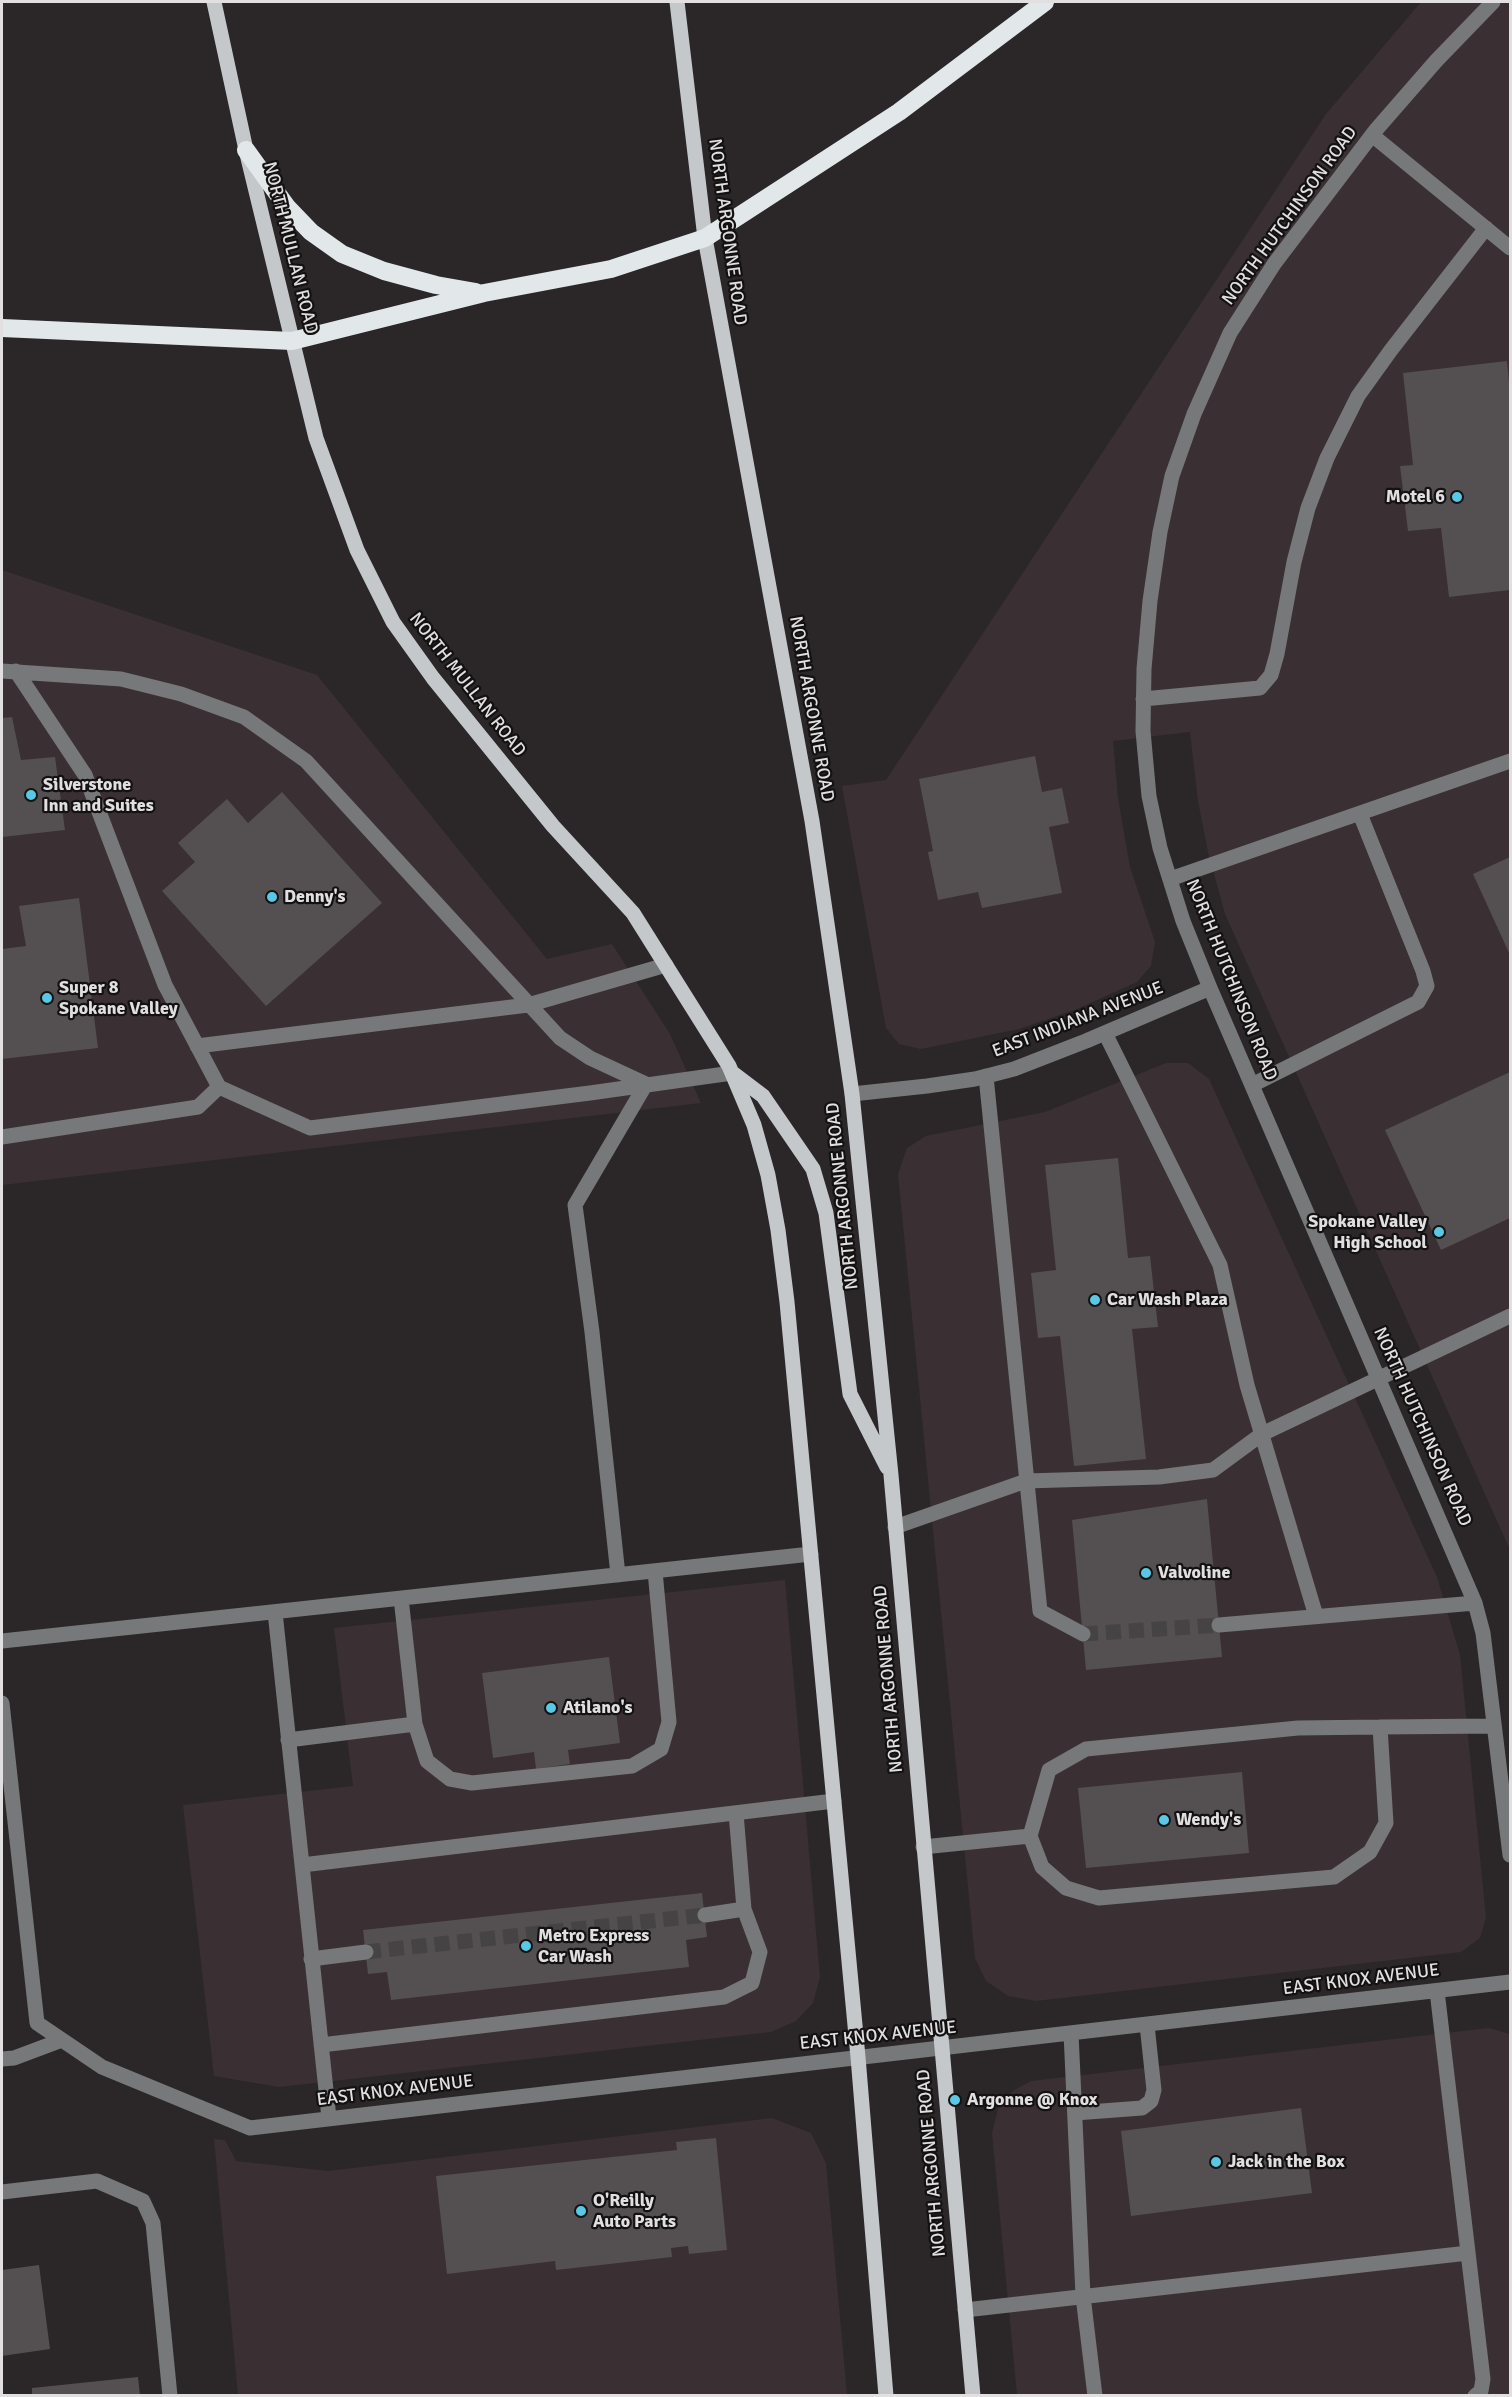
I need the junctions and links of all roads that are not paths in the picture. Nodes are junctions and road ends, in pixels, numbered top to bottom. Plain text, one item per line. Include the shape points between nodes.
1 (214, 2) edge
2 (677, 2) edge
3 (1046, 2) edge
4 (1494, 2) edge
5 (1372, 135) junction
6 (246, 150) junction
7 (1486, 228) junction
8 (705, 238) junction
9 (1510, 248) edge
10 (484, 293) junction
11 (2, 328) edge
12 (292, 340) junction
13 (9, 671) edge
14 (1143, 699) junction
15 (1510, 761) edge
16 (1360, 814) junction
17 (1170, 879) junction
18 (666, 965) junction
19 (1210, 988) junction
20 (528, 1005) junction
21 (1105, 1033) junction
22 (197, 1046) junction
23 (732, 1073) junction
24 (986, 1076) junction
25 (646, 1084) junction
26 (1252, 1085) junction
27 (219, 1087) junction
28 (852, 1094) junction
29 (2, 1137) edge
30 (1510, 1316) edge
31 (1380, 1379) junction
32 (1262, 1434) junction
33 (891, 1475) junction
34 (1026, 1480) junction
35 (895, 1527) junction
36 (811, 1554) junction
37 (655, 1571) junction
38 (618, 1575) junction
39 (401, 1598) junction
40 (1475, 1603) junction
41 (274, 1612) junction
42 (1316, 1616) junction
43 (1219, 1625) tunnel mouth
44 (1083, 1634) tunnel mouth
45 (2, 1641) edge
46 (2, 1703) edge
47 (415, 1724) junction
48 (1494, 1726) junction
49 (1380, 1727) junction
50 (288, 1740) junction
51 (834, 1801) junction
52 (736, 1813) junction
53 (1030, 1836) junction
54 (923, 1846) junction
55 (1510, 1856) edge
56 (302, 1865) junction
57 (744, 1909) junction
58 (705, 1914) tunnel mouth
59 (366, 1952) tunnel mouth
60 (311, 1959) junction
61 (1510, 1982) edge
62 (1437, 1991) junction
63 (1147, 2025) junction
64 (1071, 2033) junction
65 (62, 2040) junction
66 (321, 2045) junction
67 (941, 2048) junction
68 (858, 2057) junction
69 (2, 2059) edge
70 (1075, 2113) junction
71 (329, 2118) junction
72 (2, 2192) edge
73 (1468, 2253) junction
74 (1083, 2296) junction
75 (965, 2310) junction
76 (170, 2396) edge
77 (886, 2396) edge
78 (973, 2396) edge
79 (1095, 2396) edge
80 (1475, 2396) edge

1 - 6 main road, NORTH MULLAN ROAD
2 - 8 main road, NORTH ARGONNE ROAD
3 - 8 highway via 899,112
4 - 5 street, NORTH HUTCHINSON ROAD
5 - 7 street
5 - 14 street, NORTH HUTCHINSON ROAD via 1274,264 1230,333 1194,414 1172,476 1160,532
6 - 10 highway via 310,232 342,254 384,271
6 - 12 main road, NORTH MULLAN ROAD
7 - 9 street
7 - 14 street via 1358,396 1327,458 1294,562 1271,675 1260,688
8 - 10 highway via 611,269
8 - 28 main road, NORTH ARGONNE ROAD via 812,820
10 - 12 highway
11 - 12 highway
12 - 18 main road, NORTH MULLAN ROAD via 326,468 357,550 393,622 433,678 553,826 633,913
13 - 20 street via 121,679 182,694 244,717 306,761
13 - 22 street via 85,775 165,985
14 - 17 street, NORTH HUTCHINSON ROAD via 1149,796
15 - 16 street
16 - 17 street
16 - 26 street via 1426,986 1418,1002
17 - 19 street, NORTH HUTCHINSON ROAD
18 - 20 street
18 - 23 main road, NORTH MULLAN ROAD
19 - 21 street, EAST INDIANA AVENUE
19 - 26 street, NORTH HUTCHINSON ROAD
20 - 22 street
20 - 25 street via 560,1038 590,1058
21 - 24 street, EAST INDIANA AVENUE
21 - 32 street via 1220,1265
22 - 27 street
23 - 25 street
23 - 33 main road via 763,1096 813,1169 826,1213 850,1394
23 - 36 main road, NORTH MULLAN ROAD via 754,1125 780,1240
24 - 28 street, EAST INDIANA AVENUE
24 - 34 street
25 - 27 street via 310,1128
25 - 38 street via 575,1205
26 - 31 street, NORTH HUTCHINSON ROAD
27 - 29 street via 198,1107
28 - 33 main road, NORTH ARGONNE ROAD
30 - 31 street
31 - 32 street
31 - 40 street, NORTH HUTCHINSON ROAD
32 - 34 street via 1213,1470 1159,1477
32 - 42 street
33 - 35 main road, NORTH ARGONNE ROAD
34 - 35 street
34 - 44 street via 1040,1611
35 - 54 main road, NORTH ARGONNE ROAD
36 - 37 street
36 - 51 main road
37 - 38 street
37 - 47 street via 669,1722 661,1749 632,1766 472,1783 450,1779 427,1761
38 - 39 street
39 - 41 street
39 - 47 street
40 - 42 street
40 - 48 street, NORTH HUTCHINSON ROAD via 1484,1633
41 - 45 street
41 - 50 street
42 - 43 street
46 - 65 street via 37,2023
47 - 50 street
48 - 49 street
48 - 55 street, NORTH HUTCHINSON ROAD
49 - 53 street via 1298,1728 1086,1749 1050,1770
49 - 53 street via 1386,1823 1370,1852 1334,1877 1099,1898 1066,1888 1042,1867
50 - 56 street
51 - 52 street
51 - 68 main road
52 - 56 street
52 - 57 street
53 - 54 street
54 - 67 main road, NORTH ARGONNE ROAD
56 - 60 street
57 - 58 street
57 - 66 street via 760,1952 752,1983 724,1997
59 - 60 street
60 - 66 street
61 - 62 street, EAST KNOX AVENUE
62 - 63 street, EAST KNOX AVENUE
62 - 73 street
63 - 64 street, EAST KNOX AVENUE
63 - 70 street via 1154,2090 1151,2101 1142,2108
64 - 67 street, EAST KNOX AVENUE
64 - 70 street
65 - 69 street
65 - 71 street, EAST KNOX AVENUE via 102,2067 250,2128
66 - 71 street
67 - 68 street, EAST KNOX AVENUE
67 - 75 main road, NORTH ARGONNE ROAD
68 - 71 street, EAST KNOX AVENUE
68 - 77 main road
70 - 74 street
72 - 76 street via 97,2181 143,2201 153,2223
73 - 74 street
73 - 80 street via 1483,2379 1481,2391
74 - 75 street
74 - 79 street
75 - 78 main road, NORTH ARGONNE ROAD

